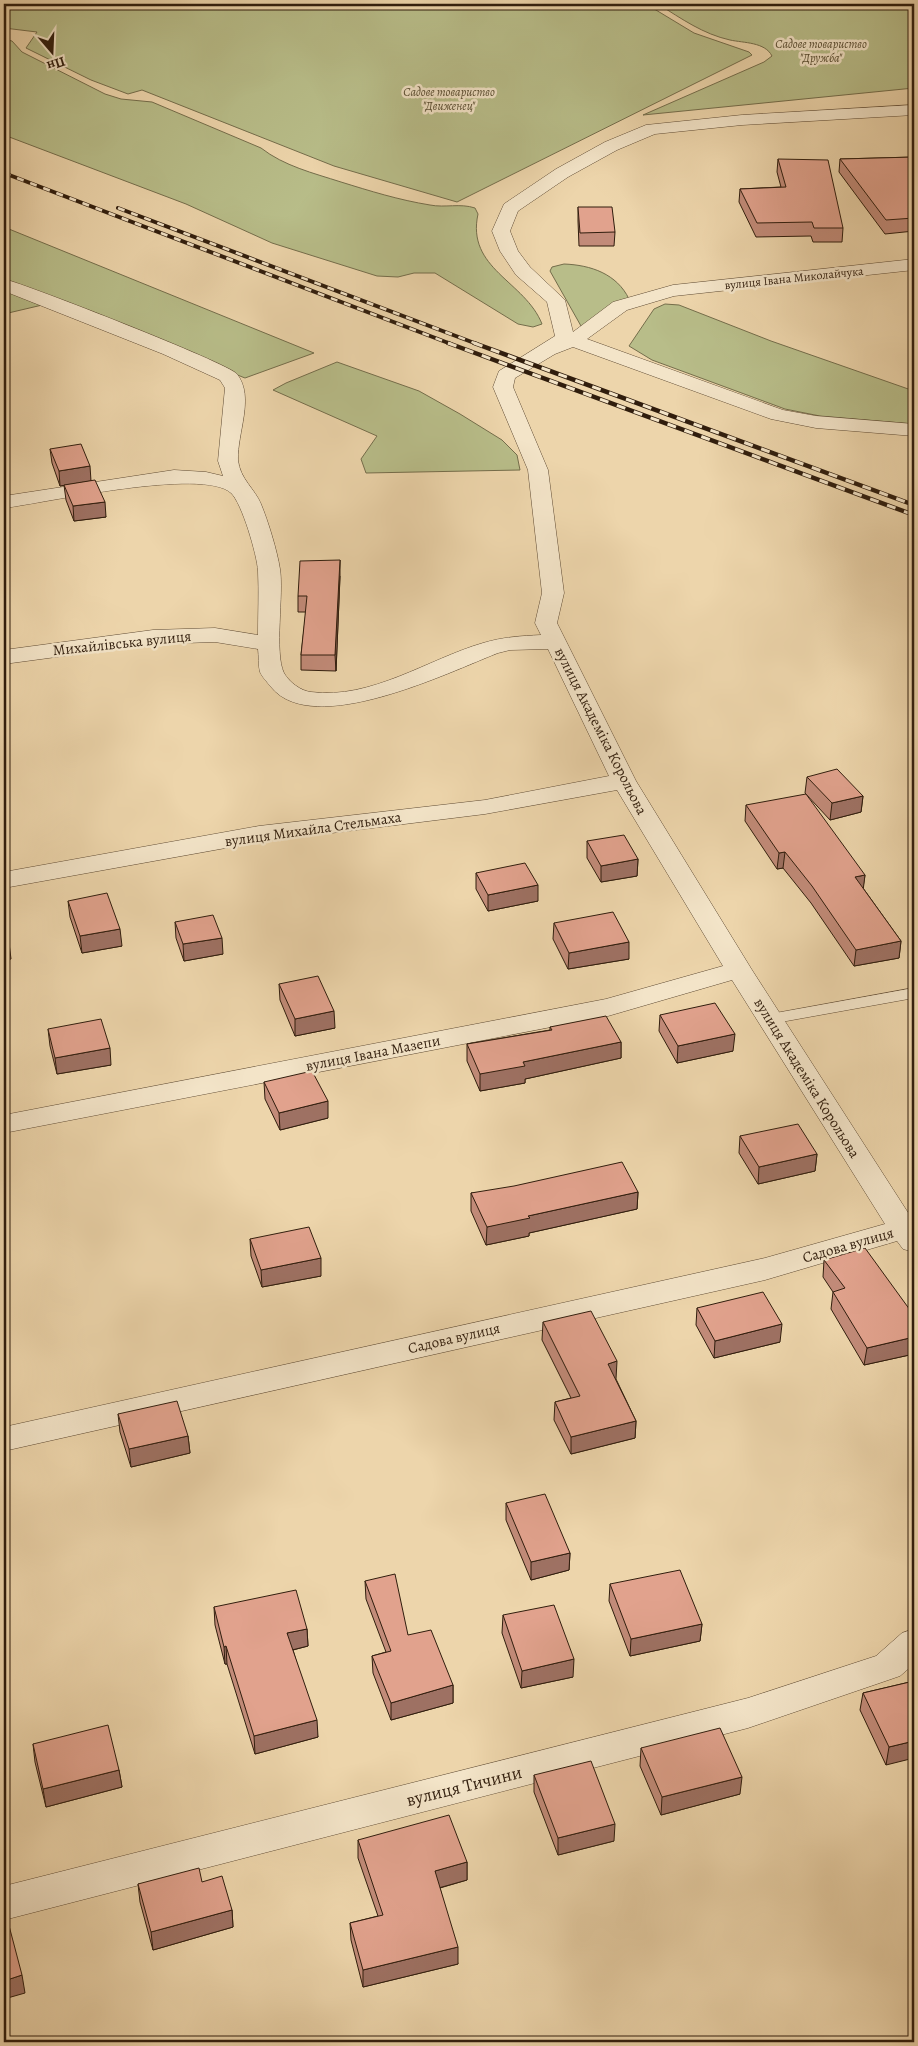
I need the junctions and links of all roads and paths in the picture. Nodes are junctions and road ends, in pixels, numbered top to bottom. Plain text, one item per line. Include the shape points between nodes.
1 (914, 110) edge
2 (914, 264) edge
3 (4, 286) edge
4 (31, 296) junction
5 (4, 308) edge
6 (569, 339) junction
7 (914, 430) edge
8 (236, 486) junction
9 (4, 502) edge
10 (556, 642) junction
11 (269, 644) junction
12 (4, 657) edge
13 (624, 781) junction
14 (4, 880) edge
15 (739, 970) junction
16 (914, 993) edge
17 (770, 1019) junction
18 (4, 1124) edge
19 (909, 1236) edge
20 (4, 1439) edge
21 (914, 1643) edge
22 (4, 1903) edge

1 - 6 street via 652,129 610,146 562,173 510,208 501,231 509,251 524,271 556,300
2 - 6 street, вулиця Івана Миколайчука via 673,291 620,306
3 - 4 street, вулиця Академіка Корольова
4 - 5 street
4 - 8 street, вулиця Академіка Корольова via 228,376 235,388 228,461
6 - 7 street via 778,415 816,422
6 - 10 street, вулиця Івана Миколайчука via 506,375 503,388 538,470 553,592 546,622
8 - 9 street via 206,478 174,476
8 - 11 street, вулиця Академіка Корольова via 250,503 269,569
10 - 11 street, вулиця Академіка Корольова via 535,641 490,648 380,691 333,699 305,699 284,688 272,673
10 - 13 street, вулиця Академіка Корольова
11 - 12 street, Михайлівська вулиця via 215,635 153,636
13 - 14 street, вулиця Михайла Стельмаха via 485,807 259,834
13 - 15 street, вулиця Академіка Корольова
15 - 17 street, вулиця Академіка Корольова
15 - 18 street, вулиця Івана Мазепи via 608,1007
16 - 17 lane
17 - 19 street, вулиця Академіка Корольова
19 - 20 street, Садова вулиця
21 - 22 street, вулиця Тичини via 888,1666 748,1713

